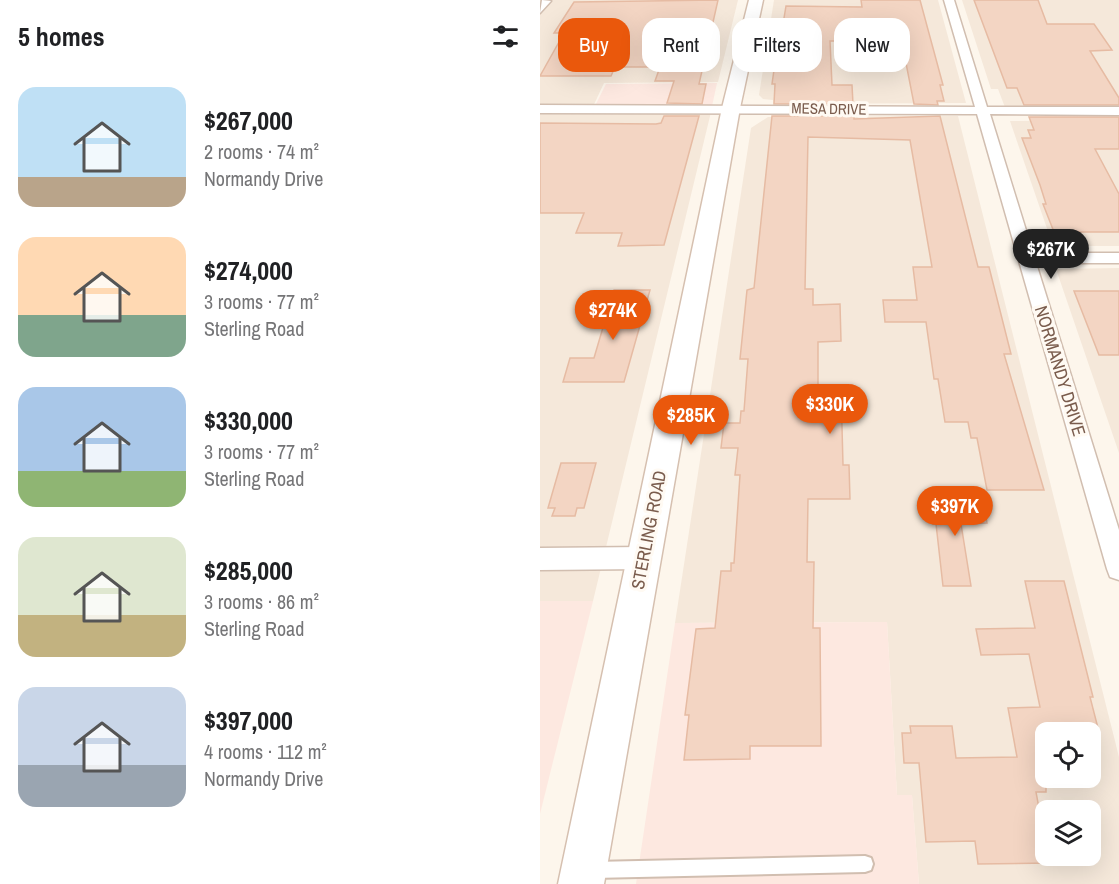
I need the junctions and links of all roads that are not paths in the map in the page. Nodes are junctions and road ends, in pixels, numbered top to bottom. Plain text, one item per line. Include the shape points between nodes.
1 (546, 0) edge
2 (756, 0) edge
3 (949, 0) edge
4 (540, 10) edge
5 (731, 108) junction
6 (540, 109) edge
7 (983, 111) junction
8 (1119, 111) edge
9 (1026, 258) junction
10 (1119, 258) edge
11 (644, 558) junction
12 (540, 559) edge
13 (1119, 569) edge
14 (864, 864) dead end
15 (582, 877) edge

1 - 4 street
2 - 5 street, STERLING ROAD
3 - 7 street, NORMANDY DRIVE
5 - 6 street, MESA DRIVE
5 - 7 street, MESA DRIVE
5 - 11 street, STERLING ROAD
7 - 8 street, MESA DRIVE
7 - 9 street, NORMANDY DRIVE
9 - 10 street
9 - 13 street, NORMANDY DRIVE
11 - 12 street
11 - 15 street, STERLING ROAD
14 - 15 lane

